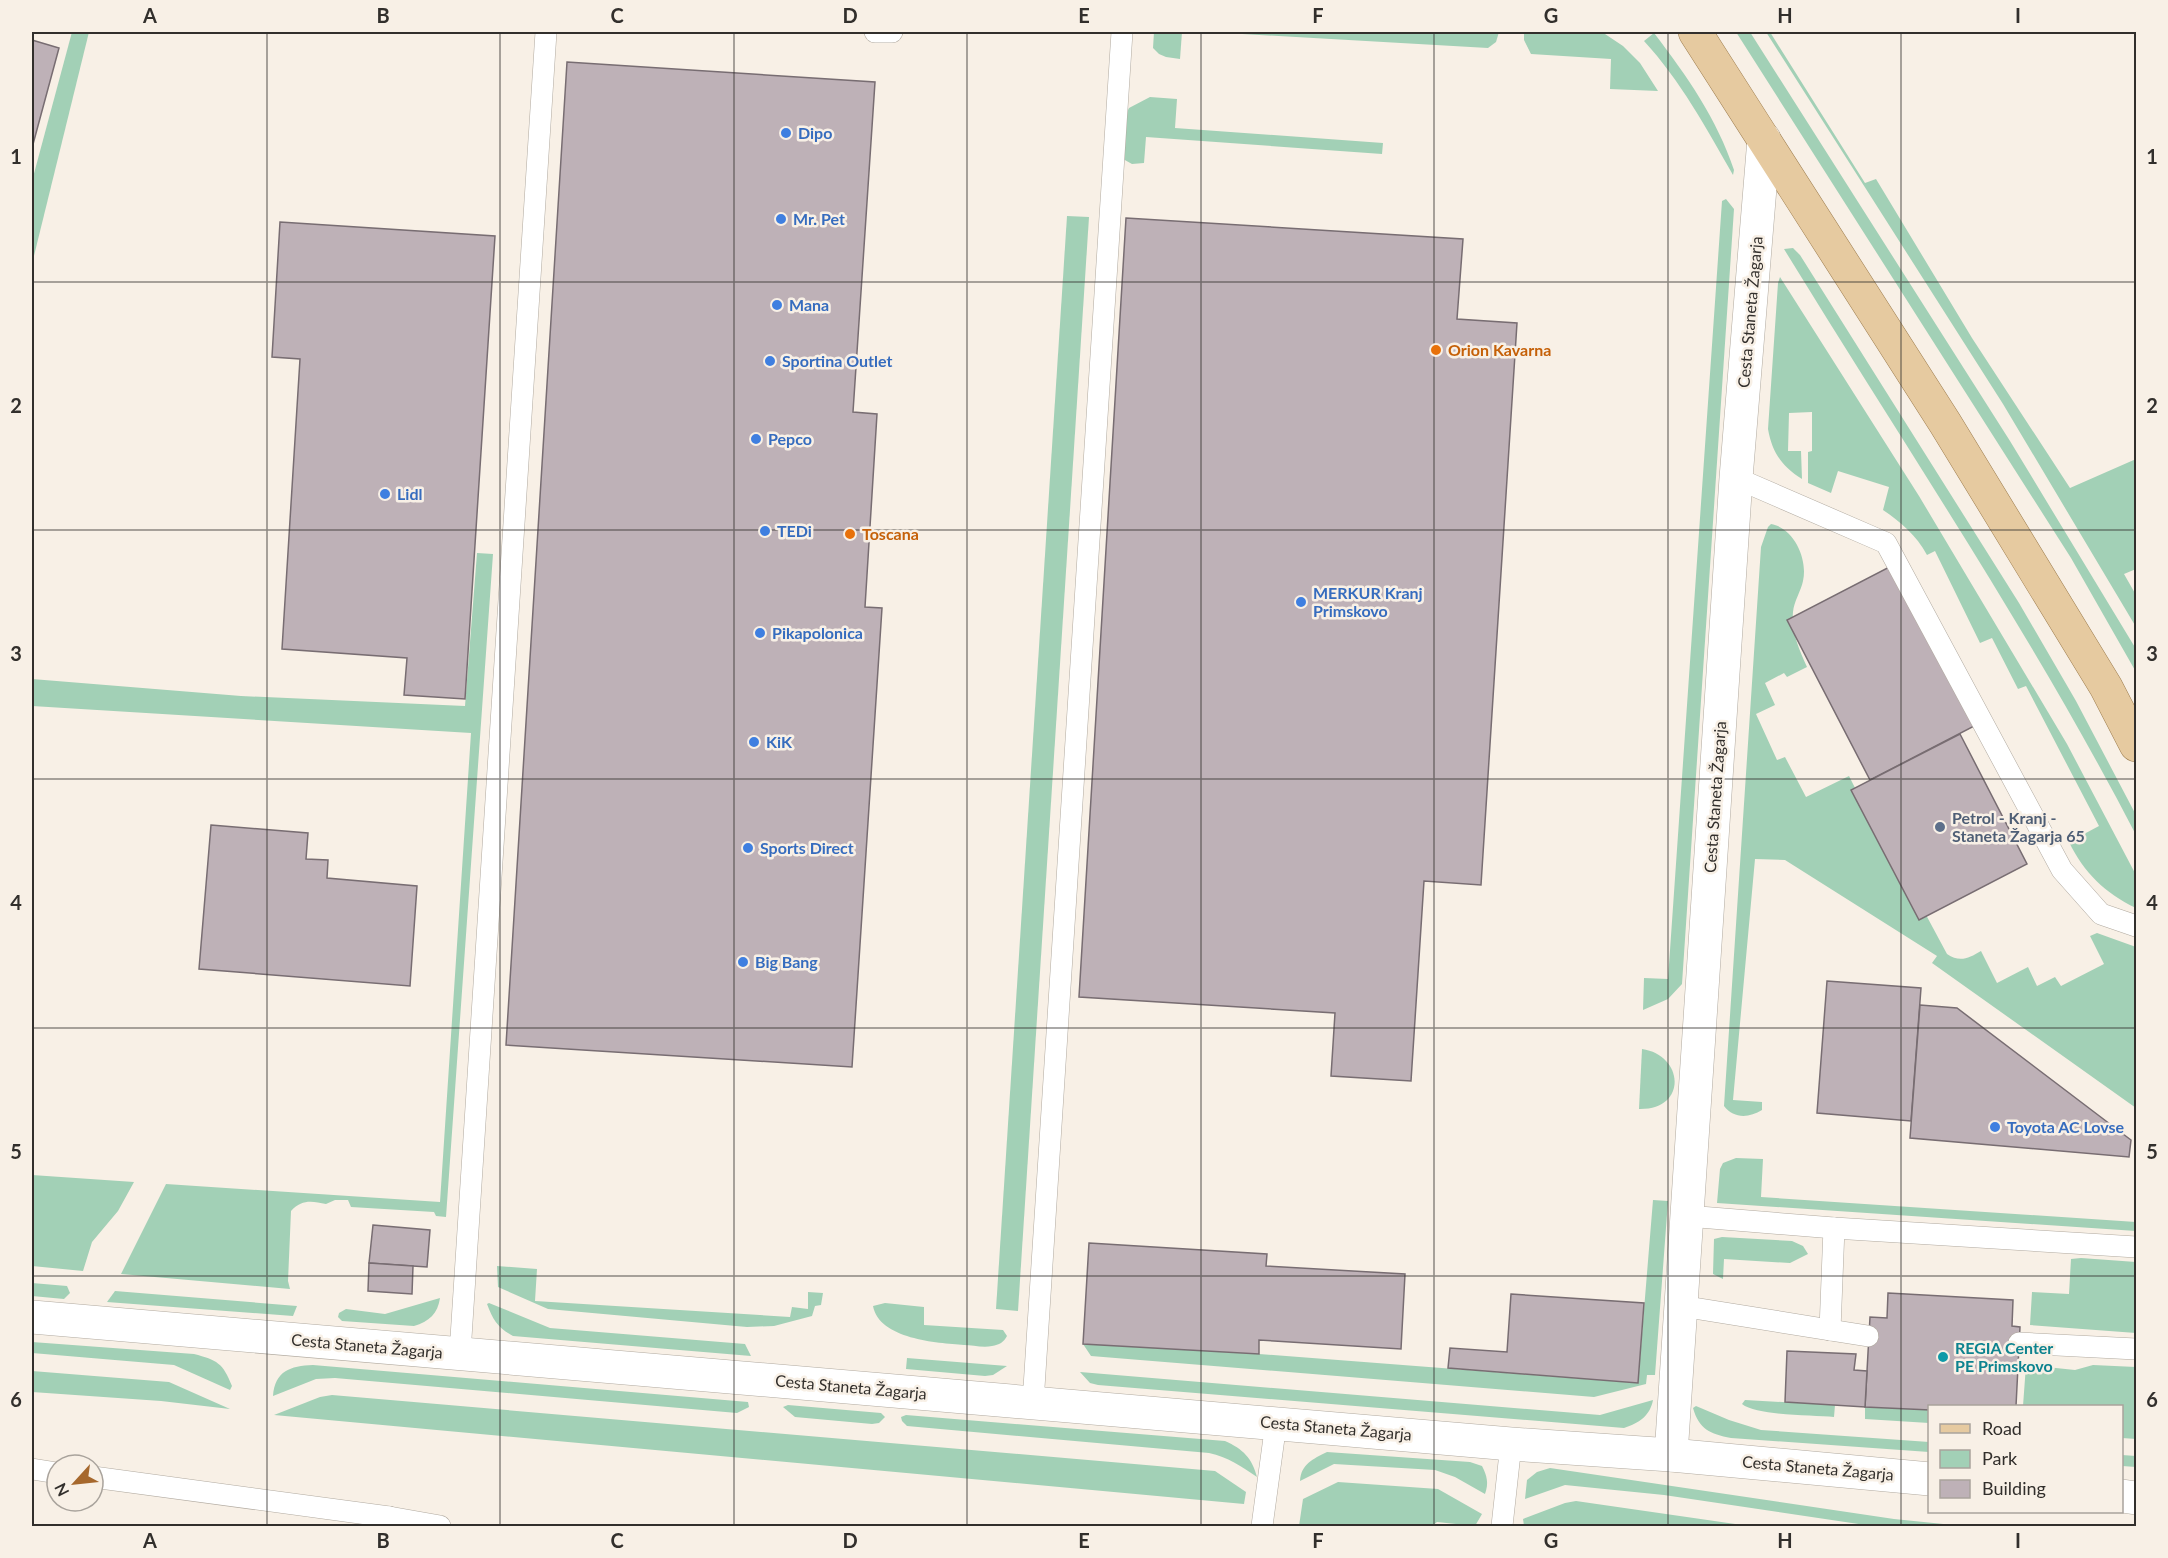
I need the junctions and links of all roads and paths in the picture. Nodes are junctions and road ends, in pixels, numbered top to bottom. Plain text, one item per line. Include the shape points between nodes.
1 (546, 32) edge
2 (875, 32) edge
3 (892, 32) edge
4 (1122, 32) edge
5 (1695, 32) edge
6 (1764, 139) junction
7 (1736, 478) junction
8 (2136, 745) edge
9 (2136, 926) edge
10 (1687, 1216) junction
11 (1834, 1228) junction
12 (2136, 1247) edge
13 (1681, 1306) junction
14 (32, 1317) edge
15 (1830, 1330) junction
16 (1869, 1336) dead end
17 (2019, 1343) dead end
18 (2136, 1349) edge
19 (460, 1353) junction
20 (1032, 1403) junction
21 (1276, 1423) junction
22 (1511, 1444) junction
23 (1671, 1455) junction
24 (105, 1479) edge
25 (1928, 1479) edge
26 (388, 1522) edge
27 (440, 1527) edge
28 (1262, 1527) edge
29 (1502, 1527) edge

1 - 19 lane
2 - 3 lane
4 - 20 lane
5 - 6 main road
6 - 7 street, Cesta Staneta Žagarja
6 - 8 main road via 1964,454 2106,687
7 - 9 lane via 1886,543 2062,870 2101,914
7 - 10 street, Cesta Staneta Žagarja
10 - 11 lane
10 - 13 street, Cesta Staneta Žagarja
11 - 12 lane
11 - 15 lane
13 - 15 lane
13 - 23 street, Cesta Staneta Žagarja
14 - 19 street, Cesta Staneta Žagarja
15 - 16 lane
17 - 18 lane
19 - 20 street, Cesta Staneta Žagarja
20 - 21 street, Cesta Staneta Žagarja
21 - 22 street, Cesta Staneta Žagarja
21 - 28 lane
22 - 23 street, Cesta Staneta Žagarja
22 - 29 lane
23 - 25 street, Cesta Staneta Žagarja
24 - 26 lane
26 - 27 lane

